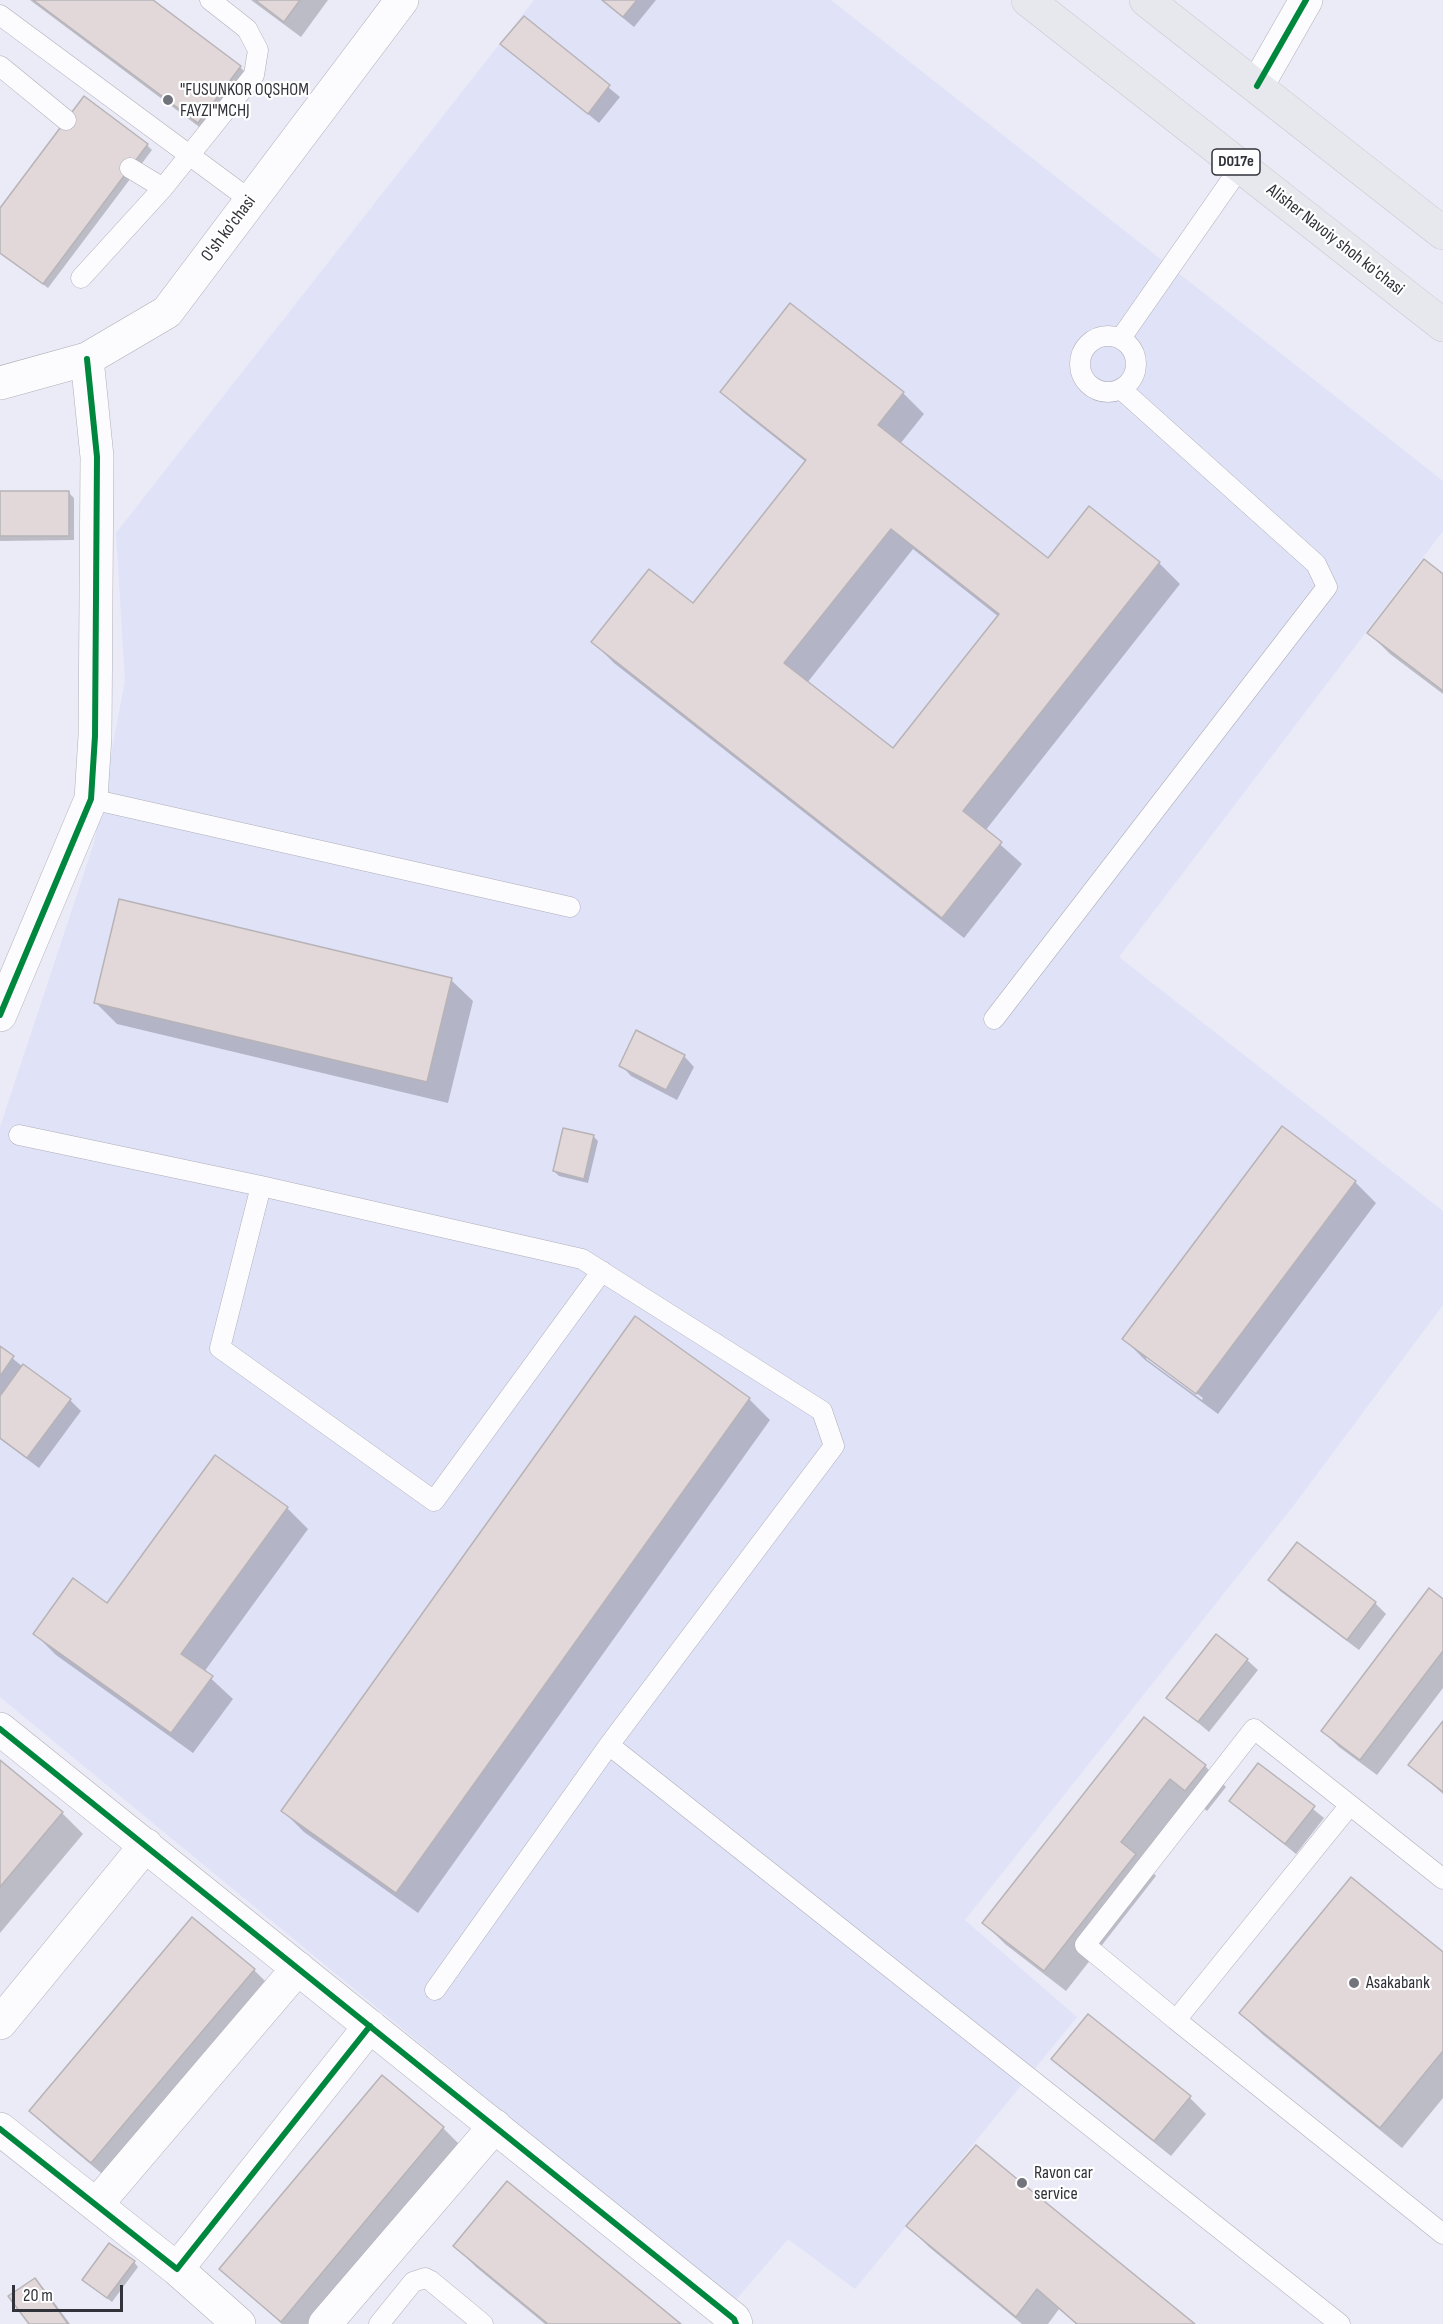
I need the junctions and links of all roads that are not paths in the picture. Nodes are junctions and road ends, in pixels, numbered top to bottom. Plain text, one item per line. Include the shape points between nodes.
1 (210, 0) edge
2 (402, 0) edge
3 (1028, 0) edge
4 (1146, 0) edge
5 (1306, 0) edge
6 (0, 15) edge
7 (0, 66) edge
8 (1257, 86) junction
9 (66, 120) dead end
10 (190, 156) junction
11 (1241, 166) junction
12 (130, 168) dead end
13 (163, 188) junction
14 (250, 200) junction
15 (1443, 233) edge
16 (81, 278) dead end
17 (1443, 325) edge
18 (1121, 338) junction
19 (87, 359) junction
20 (0, 383) edge
21 (1121, 389) junction
22 (91, 799) junction
23 (570, 907) dead end
24 (0, 1015) edge
25 (994, 1019) dead end
26 (19, 1136) dead end
27 (261, 1186) junction
28 (602, 1271) junction
29 (0, 1729) edge
30 (609, 1745) junction
31 (1350, 1805) junction
32 (146, 1845) junction
33 (1443, 1879) edge
34 (298, 1968) junction
35 (435, 1990) dead end
36 (1176, 2020) junction
37 (0, 2023) edge
38 (370, 2026) junction
39 (495, 2126) junction
40 (0, 2129) edge
41 (96, 2205) junction
42 (1443, 2234) edge
43 (177, 2270) junction
44 (239, 2324) edge
45 (326, 2324) edge
46 (379, 2324) edge
47 (483, 2324) edge
48 (736, 2324) edge
49 (1340, 2324) edge

1 - 10 lane via 247,28 258,50 254,75
2 - 14 street, O'sh ko'chasi
3 - 11 main road, Alisher Navoiy shoh ko'chasi / D017e
4 - 8 main road
5 - 8 street
6 - 10 lane
7 - 9 lane
8 - 15 main road
10 - 13 lane
10 - 14 lane
11 - 17 main road, Alisher Navoiy shoh ko'chasi / D017e
11 - 18 lane
12 - 13 lane
13 - 16 lane
14 - 19 street, O'sh ko'chasi via 168,312
18 - 21 lane via 1137,360 1134,377
18 - 21 lane via 1102,336 1093,340 1081,356 1080,365 1082,375 1095,389
19 - 20 street, O'sh ko'chasi
19 - 22 street via 97,457
21 - 25 lane via 1316,564 1327,587
22 - 23 lane
22 - 24 street
26 - 27 lane
27 - 28 lane via 582,1259
27 - 28 lane via 220,1348 434,1502
28 - 30 lane via 822,1411 834,1446
29 - 32 street
30 - 35 lane
30 - 49 lane
31 - 33 lane
31 - 36 lane
31 - 36 lane via 1254,1729 1085,1945
32 - 34 street
32 - 37 street
34 - 38 street
34 - 41 street
36 - 42 lane
38 - 39 street
38 - 43 street
39 - 45 street
39 - 48 street
40 - 41 street
41 - 43 street
43 - 44 street
46 - 47 lane via 413,2282 425,2278

